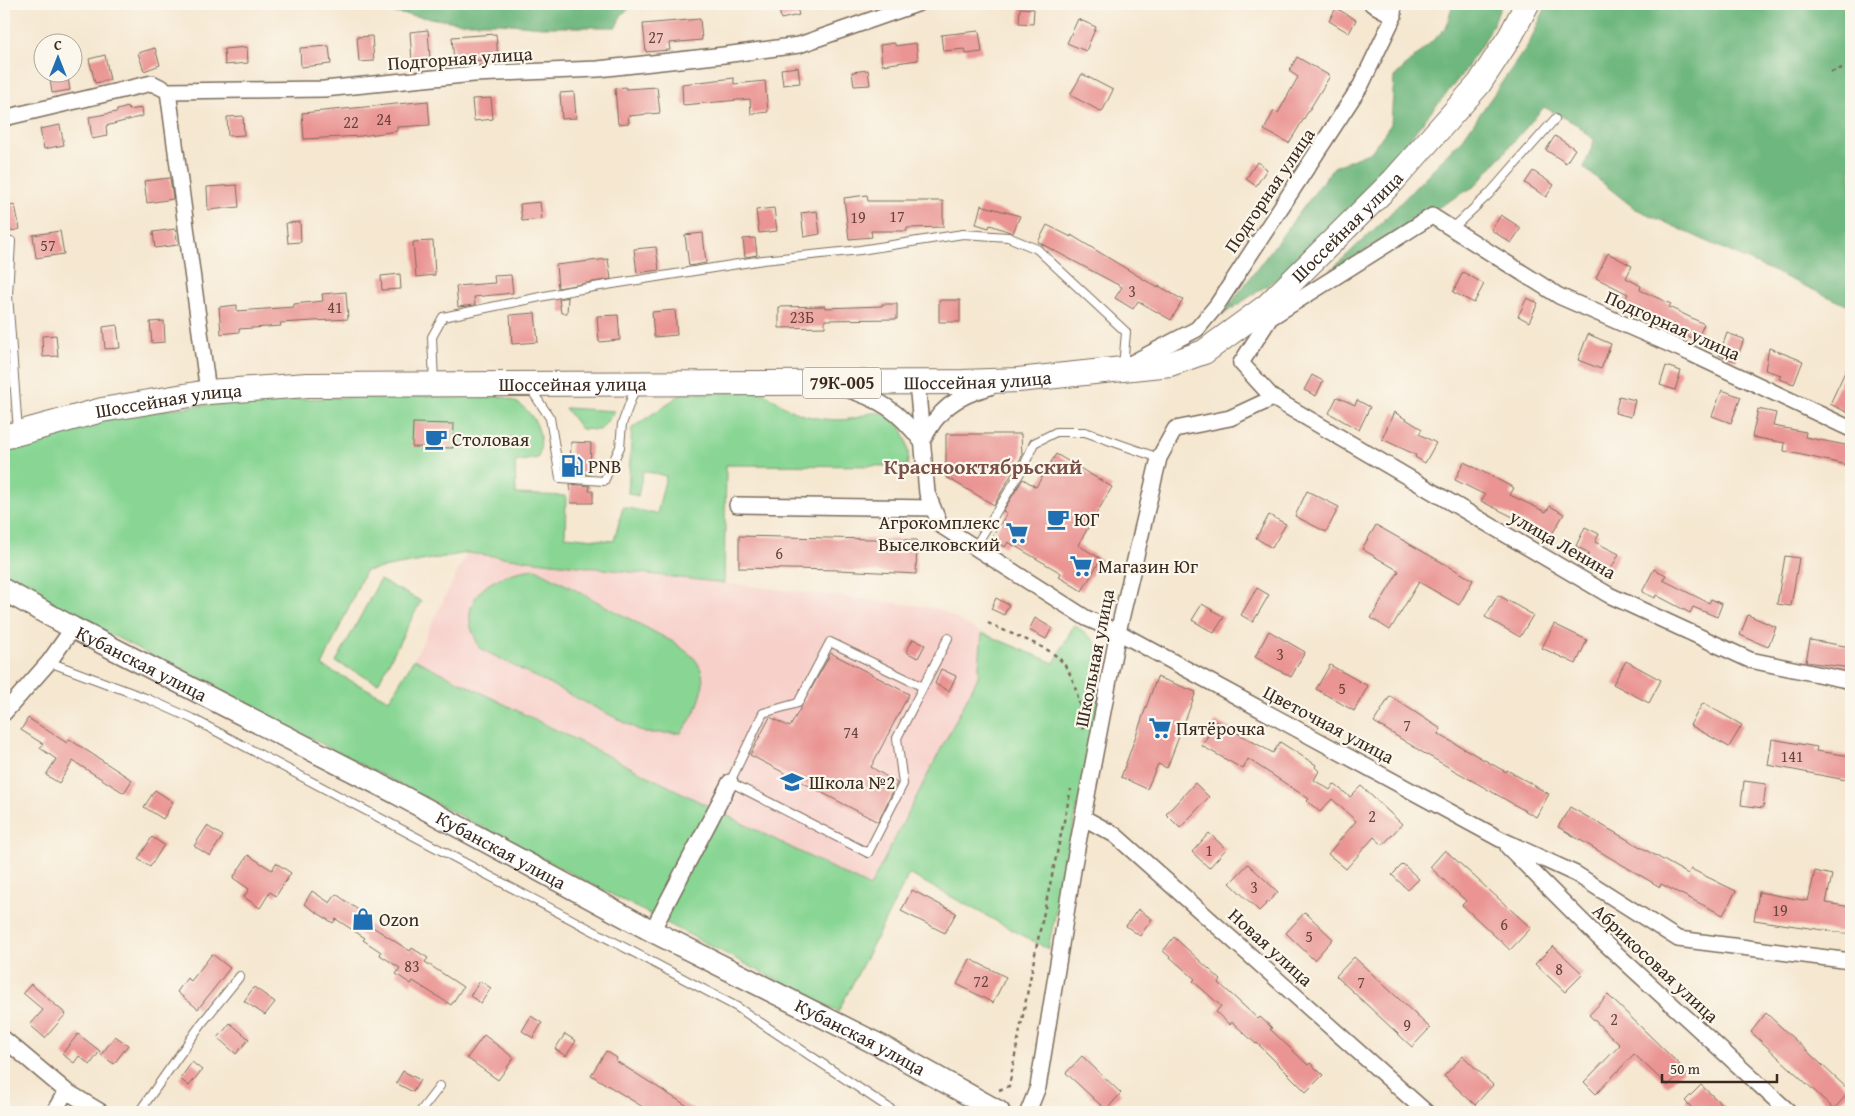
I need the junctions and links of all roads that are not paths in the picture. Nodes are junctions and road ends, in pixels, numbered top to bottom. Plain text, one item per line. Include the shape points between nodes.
1 (917, 4) edge
2 (1372, 4) edge
3 (1527, 4) edge
4 (1397, 10) edge
5 (168, 91) junction
6 (4, 118) edge
7 (1555, 119) dead end
8 (1452, 228) junction
9 (11, 241) dead end
10 (1122, 369) junction
11 (1018, 380) junction
12 (918, 382) junction
13 (434, 383) junction
14 (828, 383) junction
15 (527, 384) junction
16 (636, 384) junction
17 (208, 392) junction
18 (1273, 398) junction
19 (1851, 429) edge
20 (11, 435) edge
21 (922, 442) junction
22 (1158, 458) junction
23 (736, 505) dead end
24 (933, 508) junction
25 (974, 547) junction
26 (4, 590) edge
27 (73, 628) junction
28 (1118, 632) junction
29 (948, 638) dead end
30 (49, 662) junction
31 (1851, 681) edge
32 (923, 687) junction
33 (4, 713) edge
34 (730, 782) junction
35 (1084, 818) junction
36 (1500, 839) junction
37 (652, 931) junction
38 (1851, 961) edge
39 (240, 976) dead end
40 (4, 1039) edge
41 (440, 1086) dead end
42 (66, 1091) junction
43 (992, 1108) edge
44 (54, 1112) edge
45 (101, 1112) edge
46 (139, 1112) edge
47 (420, 1112) edge
48 (895, 1112) edge
49 (1028, 1112) edge
50 (1426, 1112) edge
51 (1789, 1112) edge

1 - 5 street, Подгорная улица via 799,45 685,59 598,69 474,74 324,89
2 - 4 street, Подгорная улица
3 - 10 main road, Шоссейная улица / 79К-005 via 1479,84 1394,180 1267,306 1204,352 1170,364
4 - 10 street, Подгорная улица via 1361,85 1216,305 1197,329
5 - 6 street, Подгорная улица via 152,82
5 - 17 street
7 - 8 lane via 1489,194
8 - 18 street, Подгорная улица via 1432,216 1270,318 1241,364
8 - 19 street, Подгорная улица via 1559,296
9 - 20 lane via 8,295
10 - 11 main road, Шоссейная улица / 79К-005
10 - 13 lane via 1126,332 1037,249 1008,237 963,234 860,250 764,260 569,291 443,317 432,337
11 - 12 main road, Шоссейная улица / 79К-005
11 - 21 street via 981,389 943,408 932,421
12 - 14 main road, Шоссейная улица / 79К-005
12 - 21 street, Цветочная улица
13 - 15 main road, Шоссейная улица / 79К-005
13 - 17 main road, Шоссейная улица / 79К-005 via 307,385
14 - 16 main road, Шоссейная улица / 79К-005
14 - 21 street via 880,401 910,425
15 - 16 main road, Шоссейная улица / 79К-005
15 - 16 lane via 550,418 560,478 604,481 620,447 622,424
17 - 20 main road, Шоссейная улица / 79К-005 via 102,410
18 - 22 street, Школьная улица via 1230,418 1175,428
18 - 31 street, улица Ленина via 1609,595 1750,660
21 - 24 street, Цветочная улица via 927,492
22 - 25 lane via 1085,432 1056,432 1034,443 1023,468
22 - 28 street, Школьная улица
23 - 24 street
24 - 25 street, Цветочная улица via 940,525
25 - 28 street, Цветочная улица via 1086,618
26 - 27 main road, Кубанская улица
27 - 30 street
27 - 37 main road, Кубанская улица via 396,793
28 - 35 street, Школьная улица
28 - 36 street, Цветочная улица
29 - 32 lane
30 - 33 street
30 - 48 lane via 194,719 737,1007
32 - 34 lane via 830,642 798,703 763,713
32 - 34 lane via 897,738 903,784 868,852
34 - 37 street
35 - 49 street, Школьная улица via 1038,1087
35 - 50 street, Новая улица via 1115,835
36 - 38 street, Цветочная улица via 1576,874 1678,939
36 - 51 street, Абрикосовая улица via 1597,936
37 - 43 main road, Кубанская улица via 881,1046
39 - 46 lane
40 - 42 street
41 - 47 lane
42 - 44 street
42 - 45 street

